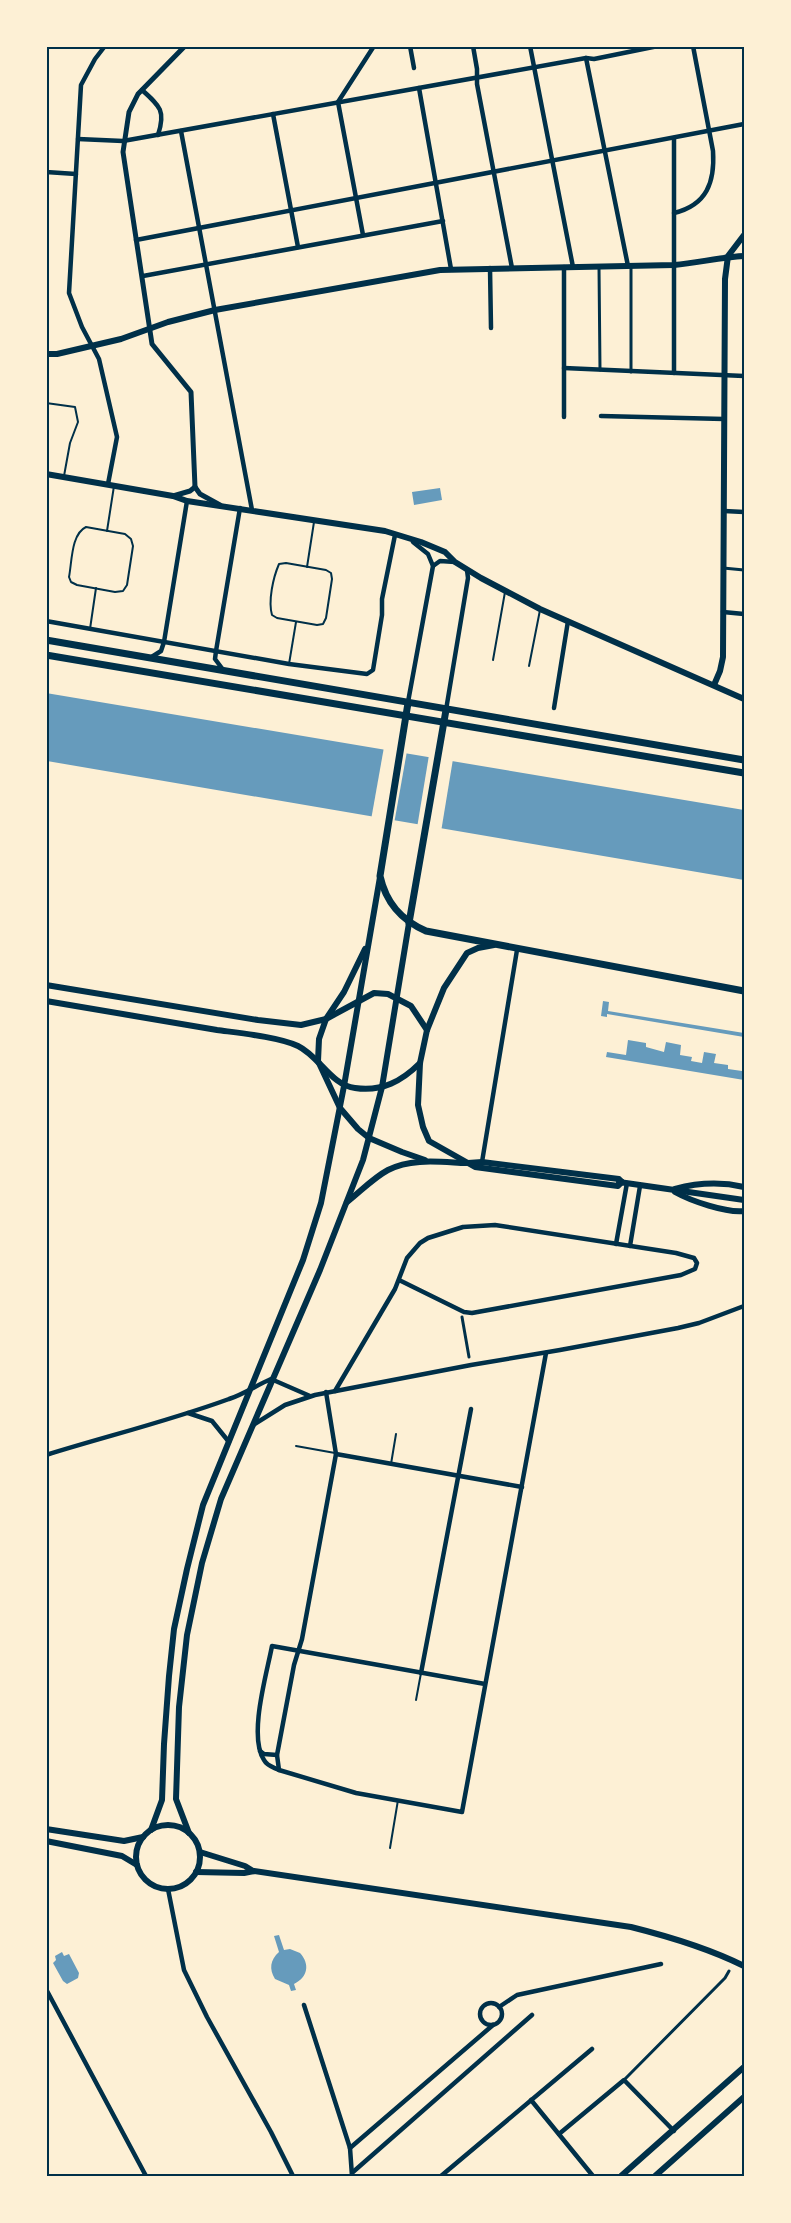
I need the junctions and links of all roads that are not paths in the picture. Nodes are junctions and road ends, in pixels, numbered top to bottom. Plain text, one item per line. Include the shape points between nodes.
1 (105, 46) edge
2 (185, 46) edge
3 (374, 46) edge
4 (410, 46) edge
5 (473, 46) edge
6 (530, 46) edge
7 (658, 46) edge
8 (693, 46) edge
9 (586, 58) junction
10 (414, 68) dead end
11 (534, 68) junction
12 (477, 77) junction
13 (418, 88) junction
14 (142, 90) junction
15 (338, 102) junction
16 (273, 114) junction
17 (744, 124) edge
18 (181, 131) junction
19 (710, 131) junction
20 (158, 135) junction
21 (674, 138) junction
22 (78, 139) junction
23 (123, 141) junction
24 (605, 152) junction
25 (552, 161) junction
26 (46, 172) edge
27 (494, 172) junction
28 (76, 174) junction
29 (436, 183) junction
30 (357, 198) junction
31 (292, 211) junction
32 (674, 213) junction
33 (443, 221) junction
34 (201, 228) junction
35 (363, 235) junction
36 (744, 235) edge
37 (136, 240) junction
38 (298, 247) junction
39 (728, 256) junction
40 (744, 256) edge
41 (207, 264) junction
42 (674, 265) junction
43 (599, 266) junction
44 (630, 266) junction
45 (564, 267) junction
46 (573, 267) junction
47 (490, 268) junction
48 (512, 268) junction
49 (451, 269) junction
50 (143, 276) junction
51 (215, 310) junction
52 (491, 328) dead end
53 (150, 330) junction
54 (93, 346) junction
55 (46, 354) edge
56 (564, 368) junction
57 (600, 370) junction
58 (631, 372) junction
59 (674, 373) junction
60 (724, 375) junction
61 (744, 376) edge
62 (46, 403) edge
63 (601, 416) dead end
64 (564, 417) dead end
65 (724, 419) junction
66 (46, 474) edge
67 (64, 476) junction
68 (112, 485) junction
69 (195, 487) junction
70 (173, 496) junction
71 (187, 501) junction
72 (220, 505) junction
73 (240, 508) junction
74 (252, 510) junction
75 (724, 511) junction
76 (744, 512) edge
77 (314, 519) junction
78 (106, 531) junction
79 (395, 535) junction
80 (408, 539) junction
81 (455, 562) junction
82 (433, 566) junction
83 (307, 567) junction
84 (723, 568) junction
85 (467, 570) junction
86 (744, 570) edge
87 (96, 588) junction
88 (506, 592) junction
89 (540, 609) junction
90 (723, 612) junction
91 (744, 614) edge
92 (46, 621) edge
93 (296, 621) junction
94 (568, 621) junction
95 (90, 628) junction
96 (46, 640) edge
97 (164, 642) junction
98 (216, 651) junction
99 (46, 655) edge
100 (150, 658) junction
101 (493, 660) dead end
102 (289, 663) junction
103 (530, 666) dead end
104 (224, 671) junction
105 (714, 685) junction
106 (744, 699) edge
107 (408, 704) junction
108 (554, 708) dead end
109 (446, 710) junction
110 (406, 716) junction
111 (444, 723) junction
112 (744, 760) edge
113 (744, 773) edge
114 (380, 876) junction
115 (409, 923) junction
116 (368, 941) junction
117 (495, 945) junction
118 (518, 950) junction
119 (46, 985) edge
120 (744, 991) edge
121 (397, 998) junction
122 (359, 1000) junction
123 (46, 1001) edge
124 (326, 1019) junction
125 (426, 1030) junction
126 (318, 1061) junction
127 (420, 1063) junction
128 (344, 1086) junction
129 (382, 1087) junction
130 (340, 1108) junction
131 (369, 1138) junction
132 (431, 1161) junction
133 (482, 1162) junction
134 (467, 1163) junction
135 (624, 1183) junction
136 (640, 1186) junction
137 (744, 1187) edge
138 (672, 1190) junction
139 (744, 1200) edge
140 (347, 1203) junction
141 (744, 1211) edge
142 (616, 1244) junction
143 (630, 1246) junction
144 (399, 1280) junction
145 (744, 1306) edge
146 (462, 1317) dead end
147 (546, 1353) junction
148 (469, 1357) dead end
149 (271, 1379) junction
150 (252, 1387) junction
151 (335, 1391) junction
152 (326, 1392) junction
153 (310, 1396) junction
154 (471, 1408) dead end
155 (188, 1413) junction
156 (251, 1426) junction
157 (396, 1434) dead end
158 (229, 1442) junction
159 (296, 1446) dead end
160 (336, 1454) junction
161 (46, 1455) edge
162 (391, 1464) junction
163 (458, 1476) junction
164 (522, 1487) junction
165 (299, 1651) junction
166 (421, 1673) junction
167 (485, 1684) junction
168 (416, 1700) dead end
169 (260, 1751) junction
170 (277, 1755) junction
171 (279, 1770) junction
172 (398, 1800) junction
173 (46, 1829) edge
174 (151, 1830) junction
175 (189, 1833) junction
176 (143, 1837) junction
177 (46, 1841) edge
178 (390, 1848) dead end
179 (200, 1852) junction
180 (137, 1865) junction
181 (254, 1871) junction
182 (196, 1872) junction
183 (168, 1889) junction
184 (661, 1964) dead end
185 (744, 1966) edge
186 (729, 1971) dead end
187 (46, 1989) edge
188 (304, 2005) dead end
189 (499, 2007) junction
190 (532, 2014) dead end
191 (493, 2025) junction
192 (592, 2049) dead end
193 (744, 2067) edge
194 (624, 2080) junction
195 (744, 2097) edge
196 (531, 2100) junction
197 (674, 2131) junction
198 (559, 2134) junction
199 (350, 2148) junction
200 (352, 2174) edge
201 (146, 2176) edge
202 (293, 2176) edge
203 (441, 2176) edge
204 (593, 2176) edge
205 (621, 2176) edge
206 (655, 2176) edge

1 - 22 street via 81,85
2 - 14 street
3 - 15 street
4 - 10 street
5 - 12 street
6 - 11 street
7 - 9 street
8 - 19 street
9 - 11 street
9 - 24 street
11 - 12 street
11 - 25 street
12 - 13 street
12 - 27 street
13 - 15 street
13 - 29 street
14 - 20 street via 162,111
14 - 23 street via 129,112
15 - 16 street
15 - 30 street
16 - 18 street
16 - 31 street
17 - 19 street
18 - 20 street
18 - 34 street
19 - 21 street
19 - 32 street via 714,167 708,190 693,207
20 - 23 street
21 - 24 street
21 - 32 street
22 - 23 street
22 - 28 street
23 - 37 street
24 - 25 street
24 - 44 street
25 - 27 street
25 - 46 street
26 - 28 street
27 - 29 street
27 - 48 street
28 - 54 street via 69,292
29 - 30 street
29 - 33 street
30 - 31 street
30 - 35 street
31 - 34 street
31 - 38 street
32 - 42 street
33 - 35 street
33 - 49 street
34 - 37 street
34 - 41 street
35 - 38 street
36 - 39 main road
37 - 50 street
38 - 41 street
39 - 40 main road
39 - 42 main road
39 - 60 main road
41 - 50 street
41 - 51 street
42 - 44 main road
42 - 59 street
43 - 44 main road
43 - 46 main road
43 - 57 street
44 - 58 street
45 - 46 main road
45 - 48 main road
45 - 56 street
47 - 48 main road
47 - 49 main road
47 - 52 street
49 - 51 main road
50 - 53 street
51 - 53 main road
51 - 74 street
53 - 54 main road
53 - 69 street via 152,344 191,392
54 - 55 main road
54 - 68 street via 117,436
56 - 57 street
56 - 64 street
57 - 58 street
58 - 59 street
59 - 60 street
60 - 61 street
60 - 65 main road
62 - 67 lane via 75,407 78,422
63 - 65 street
65 - 75 main road
66 - 67 main road
67 - 68 main road
68 - 70 main road
68 - 78 lane
69 - 70 street
69 - 72 street
70 - 71 main road
71 - 72 main road
71 - 97 street
72 - 73 main road
73 - 74 main road
73 - 98 street
74 - 77 main road
75 - 76 street
75 - 84 main road
77 - 79 main road
77 - 83 lane
78 - 87 lane via 86,527 76,536 69,577 76,585
78 - 87 lane via 131,539 127,585 123,591
79 - 80 main road
79 - 102 street via 373,670 358,674
80 - 81 main road via 444,552
80 - 82 street via 424,549
81 - 82 street via 440,561
81 - 85 main road
82 - 107 street
83 - 93 lane via 331,573 326,618 322,624
83 - 93 lane via 279,564 270,608 277,618
84 - 86 street
84 - 90 main road
85 - 88 main road
85 - 109 street
87 - 95 lane
88 - 89 main road
88 - 101 lane
89 - 94 main road
89 - 103 lane
90 - 91 street
90 - 105 main road via 723,657
92 - 95 street
93 - 102 lane
94 - 105 main road
94 - 108 street
95 - 97 street
96 - 100 main road
97 - 98 street
97 - 100 street via 161,651
98 - 102 street
98 - 104 street via 215,659
99 - 110 main road
100 - 104 main road
104 - 107 main road
105 - 106 main road
107 - 109 main road
107 - 110 main road
109 - 111 main road
109 - 112 main road
110 - 111 main road
110 - 114 main road
111 - 113 main road
111 - 115 main road
114 - 115 main road via 395,911
114 - 116 main road
115 - 117 main road via 426,931
115 - 121 main road
116 - 122 main road
116 - 124 main road via 344,992
117 - 118 main road
117 - 125 main road via 467,953 444,988
118 - 120 main road
118 - 133 street
119 - 124 main road via 278,1023 301,1025
121 - 122 main road via 374,993
121 - 125 main road via 411,1006
121 - 129 main road
122 - 124 main road
122 - 128 main road
123 - 126 main road via 261,1037 297,1046
124 - 126 main road via 319,1039
125 - 127 main road
126 - 128 main road
126 - 130 main road
127 - 129 main road via 407,1076
127 - 134 main road via 418,1105 429,1141
128 - 129 main road
128 - 130 main road
129 - 131 main road
130 - 131 main road
130 - 150 main road via 321,1203 303,1260
131 - 132 main road
131 - 140 main road
132 - 134 main road
132 - 140 main road via 388,1170
133 - 134 main road
133 - 135 main road via 619,1179
134 - 135 main road
135 - 136 main road
135 - 142 street
136 - 138 main road
136 - 143 street
137 - 138 main road via 720,1183
138 - 139 main road
138 - 141 main road via 690,1200
140 - 149 main road
142 - 143 street
142 - 144 street via 495,1224 463,1227 420,1243 407,1258
143 - 144 street via 694,1258 697,1263 695,1269 681,1275 472,1313
144 - 151 street
145 - 147 street via 699,1323
146 - 148 street
147 - 151 street
147 - 164 street
149 - 150 street
149 - 153 street
149 - 156 main road
150 - 155 street via 233,1398
150 - 158 main road
151 - 152 street
152 - 153 street
152 - 160 street
153 - 156 street via 285,1405
154 - 163 street
155 - 158 street via 212,1420
155 - 161 street
156 - 175 main road via 210,1533 187,1635 179,1707 176,1799
157 - 162 lane
158 - 174 main road via 203,1505 174,1629 162,1800
159 - 160 lane
160 - 162 street
160 - 165 street
162 - 163 street
163 - 164 street
163 - 166 street
164 - 167 street
165 - 166 street
165 - 169 street via 272,1646 258,1721
165 - 170 street
166 - 167 street
166 - 168 lane
167 - 172 street via 462,1812
169 - 170 street
169 - 171 street via 268,1766
170 - 171 street
171 - 172 street via 345,1790
172 - 178 lane
173 - 176 main road via 124,1841
174 - 175 main road via 171,1825
174 - 176 main road
175 - 179 main road
176 - 180 main road via 137,1848
177 - 180 main road via 122,1856
179 - 181 main road
179 - 182 main road
180 - 183 main road via 148,1882
181 - 182 main road
181 - 185 main road via 631,1927 715,1952
182 - 183 main road via 187,1883
183 - 202 street via 184,1970
184 - 189 street via 517,1995
186 - 194 street
187 - 201 street
188 - 199 street
189 - 191 street via 501,2018
189 - 191 street via 494,2003 482,2007 482,2020
190 - 200 street
191 - 199 street
192 - 196 street
193 - 197 main road
194 - 197 street
194 - 198 street
195 - 206 main road
196 - 198 street
196 - 203 street
197 - 205 main road
198 - 204 street
199 - 200 street

